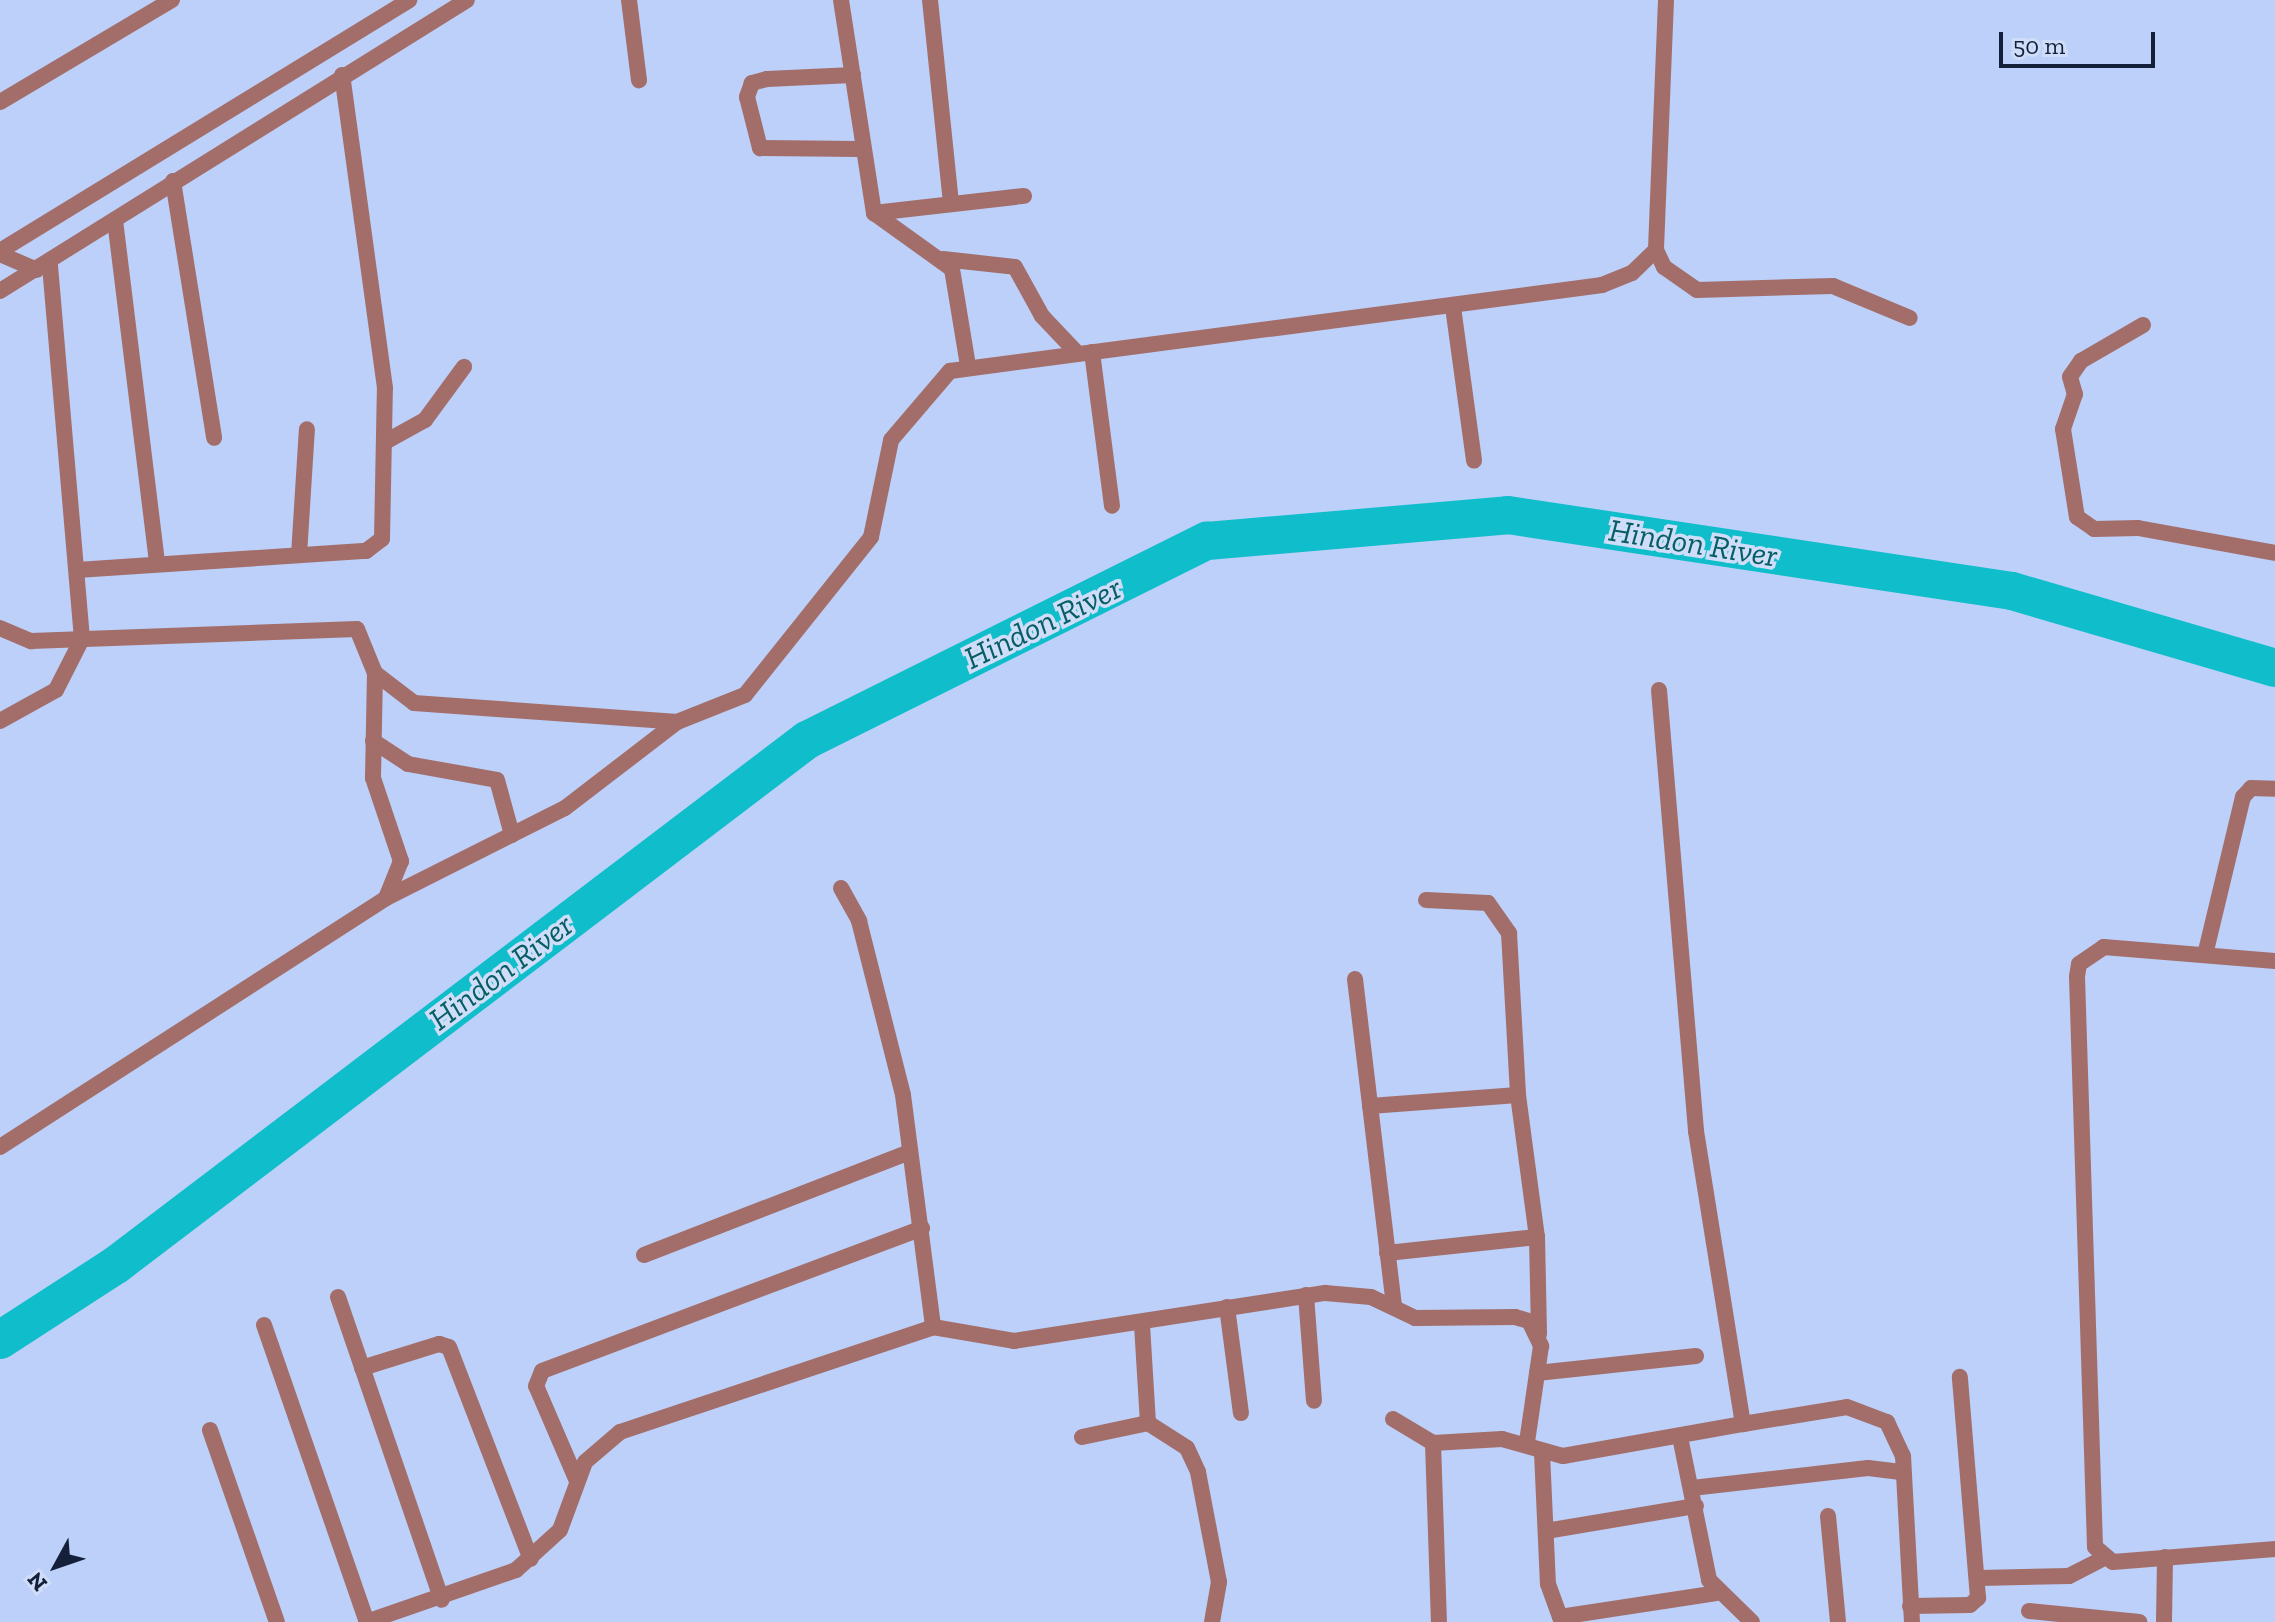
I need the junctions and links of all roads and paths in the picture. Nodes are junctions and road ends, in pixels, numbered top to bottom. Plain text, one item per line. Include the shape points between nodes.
1 (172, 0) edge
2 (409, 0) edge
3 (467, 0) edge
4 (629, 0) edge
5 (841, 0) edge
6 (930, 0) edge
7 (1666, 0) edge
8 (342, 75) junction
9 (853, 75) junction
10 (639, 80) dead end
11 (0, 102) edge
12 (859, 149) junction
13 (173, 181) junction
14 (1024, 196) dead end
15 (951, 202) junction
16 (874, 213) junction
17 (115, 220) junction
18 (1656, 250) junction
19 (0, 252) edge
20 (943, 259) junction
21 (43, 266) junction
22 (0, 291) edge
23 (1453, 307) junction
24 (1910, 318) dead end
25 (2143, 325) dead end
26 (1085, 353) junction
27 (968, 366) junction
28 (464, 367) dead end
29 (307, 429) dead end
30 (214, 438) dead end
31 (385, 442) junction
32 (1474, 461) dead end
33 (1112, 506) dead end
34 (2275, 553) edge
35 (299, 555) junction
36 (157, 562) junction
37 (77, 570) junction
38 (0, 628) edge
39 (82, 639) junction
40 (375, 673) junction
41 (1659, 690) dead end
42 (0, 721) edge
43 (677, 722) junction
44 (373, 741) junction
45 (2275, 789) edge
46 (512, 835) junction
47 (841, 888) dead end
48 (386, 898) junction
49 (1426, 900) dead end
50 (2205, 955) junction
51 (2275, 961) edge
52 (1355, 979) dead end
53 (1518, 1095) junction
54 (1370, 1106) junction
55 (0, 1147) edge
56 (910, 1152) junction
57 (922, 1228) junction
58 (1537, 1237) junction
59 (1387, 1253) junction
60 (644, 1255) dead end
61 (1306, 1295) junction
62 (338, 1297) dead end
63 (1227, 1307) junction
64 (1394, 1308) junction
65 (1142, 1324) junction
66 (264, 1325) dead end
67 (933, 1327) junction
68 (1539, 1334) junction
69 (1696, 1356) dead end
70 (362, 1368) junction
71 (1537, 1373) junction
72 (1960, 1377) dead end
73 (1314, 1401) dead end
74 (1241, 1413) dead end
75 (1393, 1419) dead end
76 (1148, 1423) junction
77 (1743, 1424) junction
78 (210, 1430) dead end
79 (1082, 1437) dead end
80 (1680, 1437) junction
81 (1527, 1442) junction
82 (1433, 1443) junction
83 (1542, 1453) junction
84 (1901, 1472) junction
85 (577, 1481) junction
86 (1692, 1488) junction
87 (1696, 1506) junction
88 (1828, 1516) dead end
89 (1546, 1531) junction
90 (2275, 1549) edge
91 (2165, 1557) junction
92 (531, 1559) junction
93 (2102, 1559) junction
94 (1979, 1578) junction
95 (1716, 1593) junction
96 (442, 1600) junction
97 (2029, 1611) dead end
98 (424, 1614) edge
99 (1911, 1614) edge
100 (2081, 1619) edge
101 (277, 1622) edge
102 (366, 1622) edge
103 (1212, 1622) edge
104 (1439, 1622) edge
105 (1752, 1622) edge
106 (1838, 1622) edge
107 (2139, 1622) edge
108 (2164, 1622) edge

1 - 11 street
2 - 19 street
3 - 8 street
4 - 10 street
5 - 9 street
6 - 15 street
7 - 18 street
8 - 13 street
8 - 31 street via 385,388
9 - 12 street
9 - 12 street via 767,79 752,83 747,97 760,148
12 - 16 street
13 - 17 street
13 - 30 street
14 - 15 street
15 - 16 street
16 - 20 street
17 - 21 street
17 - 36 street
18 - 23 street via 1620,280
18 - 24 street via 1675,279 1697,290 1833,286
19 - 21 street
20 - 26 street via 1015,267 1042,316
20 - 27 street via 958,286
21 - 22 street
21 - 37 street
23 - 26 street
23 - 32 street
25 - 34 street via 2081,361 2070,377 2075,394 2063,429 2077,517 2094,529 2138,528
26 - 27 street
26 - 33 street
27 - 43 street via 935,382 891,440 874,527 849,570 805,613 745,695
28 - 31 street via 425,420
29 - 35 street
31 - 35 street via 377,547
35 - 36 street
36 - 37 street
37 - 39 street
38 - 39 street via 31,641
39 - 40 street via 348,627 364,634
39 - 42 street via 56,690
40 - 43 street via 414,703
40 - 44 street
41 - 77 street via 1696,1131
43 - 46 street via 595,788
44 - 46 street via 408,764 497,780
44 - 48 street via 373,778 401,861
45 - 50 street via 2251,788 2243,797
46 - 48 street
47 - 56 street via 877,985
48 - 55 street
49 - 53 street via 1488,903 1503,915
50 - 51 street
50 - 93 street via 2104,947 2079,964 2083,1293 2095,1547
52 - 54 street
53 - 54 street
53 - 58 street
54 - 59 street
56 - 57 street
56 - 60 street
57 - 67 street
57 - 85 street via 542,1371 536,1386
58 - 59 street
58 - 68 street
59 - 64 street
61 - 63 street
61 - 64 street via 1347,1294
61 - 73 street
62 - 70 street
63 - 65 street
63 - 74 street
64 - 68 street via 1415,1318 1515,1317
65 - 67 street via 986,1342
65 - 76 street
66 - 102 street
67 - 85 street via 620,1432 592,1451
68 - 71 street
69 - 71 street
70 - 92 street via 439,1344 449,1347
70 - 96 street
71 - 81 street
72 - 94 street
75 - 82 street
76 - 79 street
76 - 103 street via 1187,1448 1198,1472 1219,1582
77 - 80 street
77 - 84 street via 1847,1407 1871,1412 1897,1434
78 - 101 street
80 - 83 street via 1583,1454
80 - 86 street
81 - 82 street
81 - 83 street
82 - 104 street
83 - 89 street
84 - 86 street via 1868,1468
84 - 99 street
85 - 92 street via 560,1530
86 - 87 street
87 - 89 street
87 - 95 street
88 - 106 street
89 - 95 street via 1548,1584 1560,1617
90 - 91 street
91 - 93 street
91 - 108 street
92 - 96 street
93 - 94 street via 2069,1576
94 - 99 street via 1970,1605
95 - 105 street
96 - 98 street
97 - 100 street
98 - 102 street
100 - 107 street

